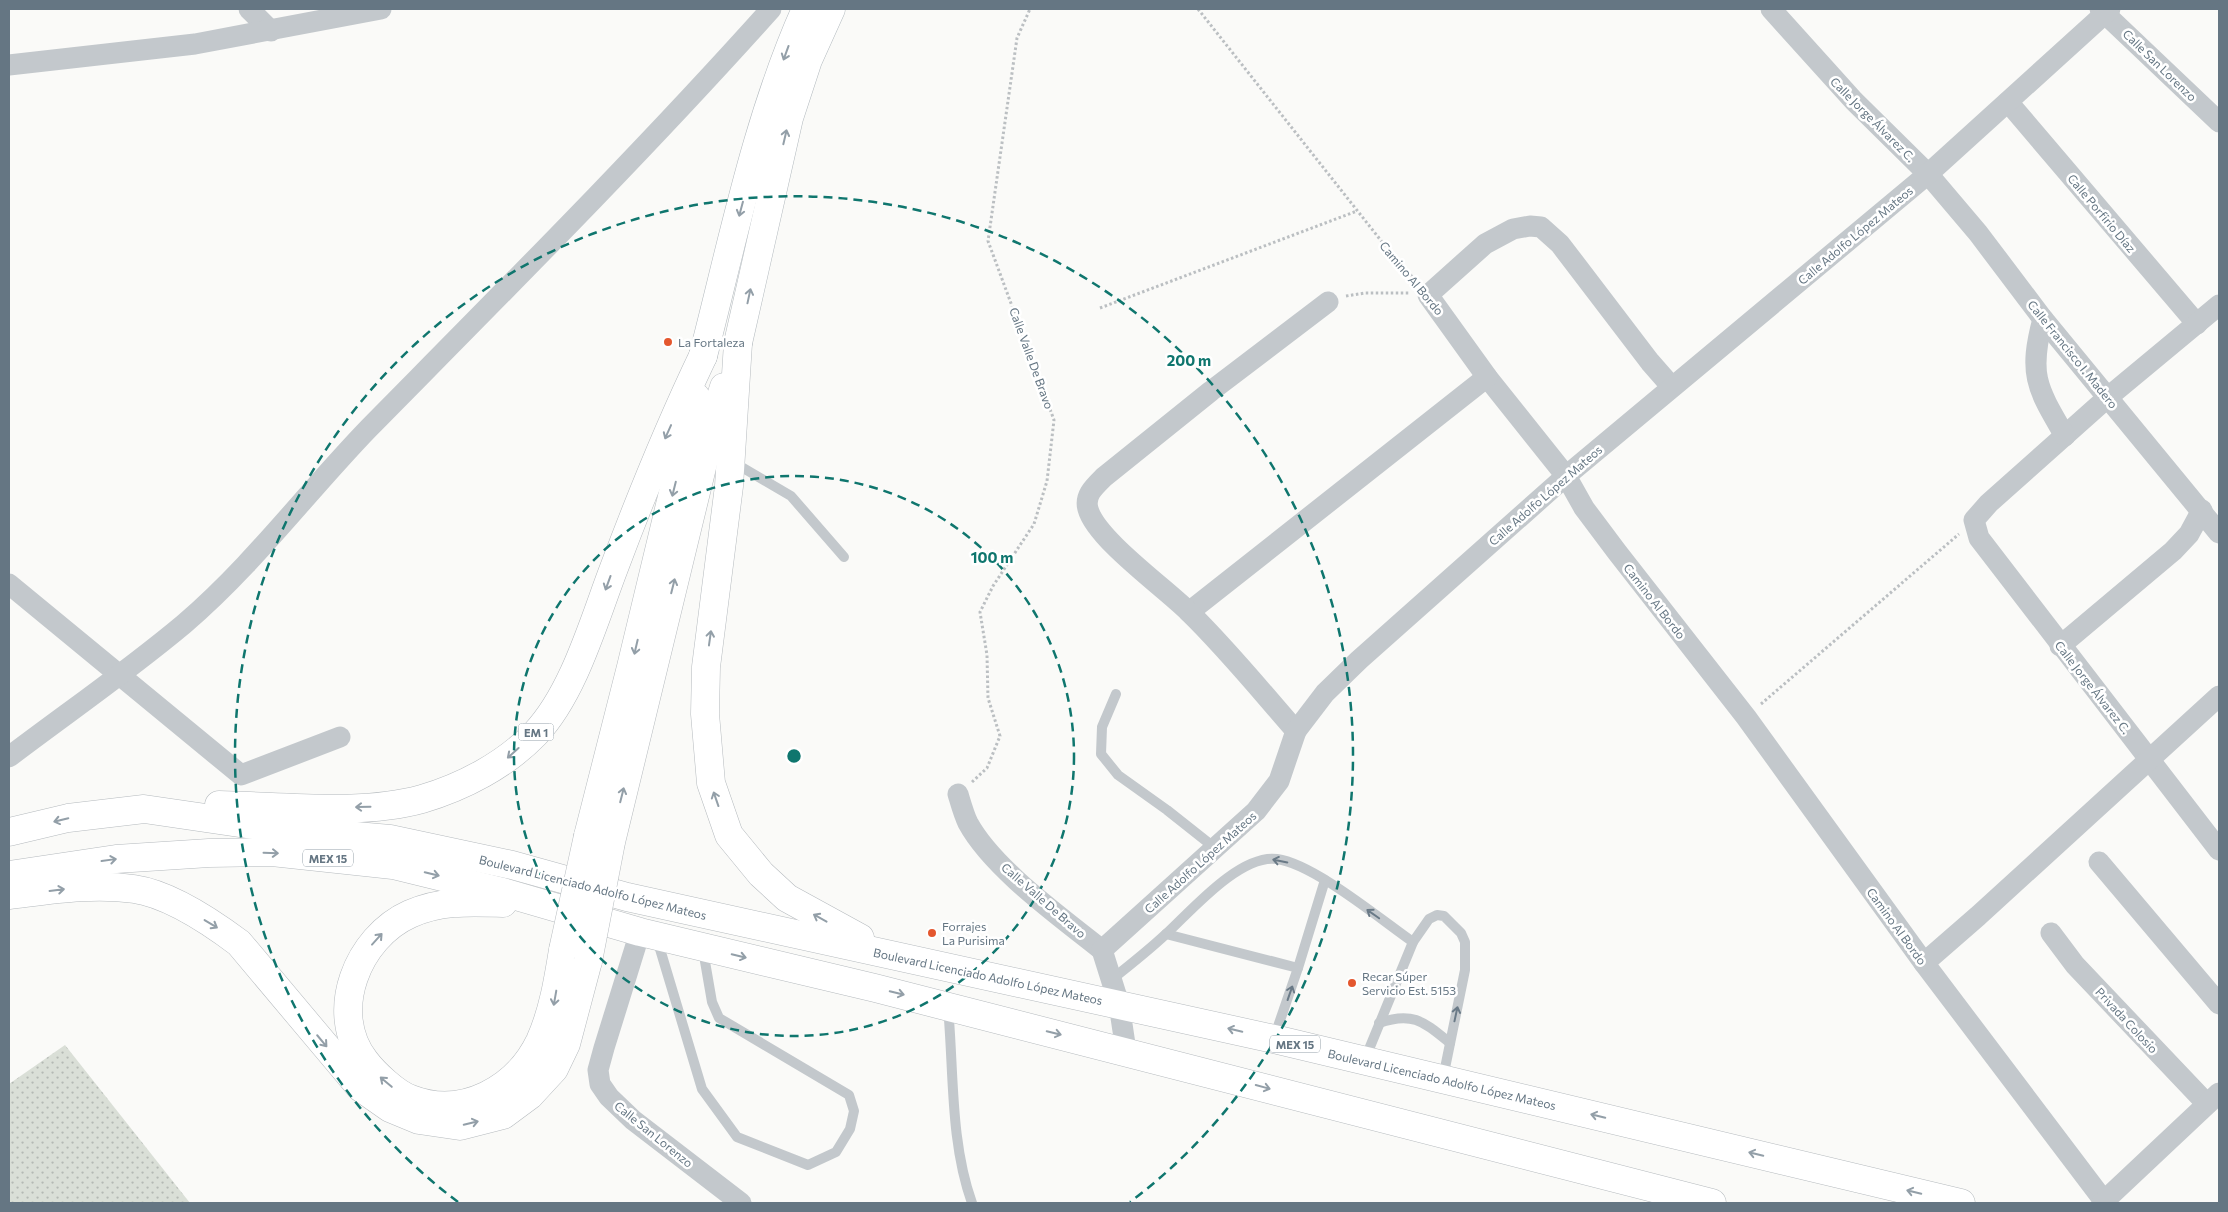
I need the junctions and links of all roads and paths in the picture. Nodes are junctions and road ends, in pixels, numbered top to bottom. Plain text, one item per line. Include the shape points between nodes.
1 (249, 9) edge
2 (380, 9) edge
3 (771, 9) edge
4 (806, 9) edge
5 (831, 9) edge
6 (1030, 9) edge
7 (1198, 9) edge
8 (1771, 9) edge
9 (2105, 10) edge
10 (271, 31) junction
11 (9, 66) edge
12 (2008, 102) junction
13 (2219, 122) edge
14 (1928, 174) junction
15 (1357, 211) junction
16 (1428, 295) junction
17 (1328, 302) joint
18 (2219, 305) edge
19 (1100, 308) dead end
20 (2043, 319) junction
21 (2197, 324) junction
22 (738, 343) junction
23 (703, 356) junction
24 (1487, 377) junction
25 (1671, 386) junction
26 (2107, 398) junction
27 (2064, 436) junction
28 (730, 460) junction
29 (1566, 476) junction
30 (2202, 510) junction
31 (1974, 520) junction
32 (2219, 533) edge
33 (844, 557) dead end
34 (9, 584) edge
35 (1189, 612) junction
36 (2060, 646) junction
37 (119, 676) junction
38 (1116, 694) dead end
39 (2219, 696) edge
40 (1746, 717) junction
41 (1296, 731) junction
42 (340, 737) dead end
43 (9, 757) edge
44 (2150, 761) junction
45 (958, 794) joint
46 (144, 809) junction
47 (9, 832) edge
48 (599, 839) junction
49 (1215, 848) junction
50 (2219, 850) edge
51 (2099, 862) dead end
52 (9, 875) edge
53 (1325, 880) junction
54 (9, 895) edge
55 (546, 904) junction
56 (2051, 933) dead end
57 (648, 934) junction
58 (1166, 934) junction
59 (1412, 942) junction
60 (702, 947) junction
61 (1102, 950) junction
62 (894, 956) junction
63 (1924, 963) junction
64 (1298, 968) junction
65 (1115, 992) junction
66 (2219, 1004) edge
67 (948, 1006) junction
68 (1379, 1023) junction
69 (1274, 1039) junction
70 (1450, 1043) junction
71 (1126, 1051) junction
72 (1364, 1060) junction
73 (1443, 1079) junction
74 (2213, 1099) edge
75 (1948, 1202) edge
76 (2103, 1202) edge
77 (741, 1203) edge
78 (972, 1203) edge
79 (1712, 1203) edge

1 - 10 street
2 - 10 street
3 - 37 street via 615,177 366,431 236,574 186,622
4 -> 23 main road, EM 1 via 765,113
22 -> 5 main road, EM 1 via 789,118 808,60
6 - 45 path, Calle Valle De Bravo via 1017,38 988,241 1054,420 1047,481 1034,524 993,586 980,612 987,655 988,698 1000,736 988,768
7 - 15 path, Camino Al Bordo
8 - 14 street, Calle Jorge Álvarez C.
9 - 12 street, Calle Adolfo López Mateos
9 - 13 street, Calle San Lorenzo
10 - 11 street via 195,44
12 - 14 street, Calle Adolfo López Mateos
12 - 21 street, Calle Porfirio Díaz
14 - 20 street, Calle Francisco I. Madero via 1978,233
14 - 25 street, Calle Adolfo López Mateos
15 - 16 path, Camino Al Bordo
15 - 19 path
16 - 17 path via 1365,293
16 - 24 street, Camino Al Bordo
16 - 25 street via 1484,244 1513,229 1541,228 1560,244
17 - 35 street via 1211,391 1091,489 1088,509 1093,521
18 - 21 street
20 - 26 street, Calle Francisco I. Madero
20 - 27 street via 2036,344 2035,370 2040,390
21 - 26 street
22 - 28 main road, EM 1
48 -> 22 main road, EM 1 via 713,422
23 -> 46 main road, EM 1 via 654,463 586,644 561,697 536,733 506,760 461,785 421,799 378,807 216,805
23 -> 48 main road, EM 1
24 - 29 street, Camino Al Bordo
24 - 35 street
25 - 29 street, Calle Adolfo López Mateos
26 - 27 street
26 - 30 street, Calle Francisco I. Madero
27 - 31 street
28 - 33 lane via 791,496
62 -> 28 main road, EM 1 via 787,898 761,874 729,835 711,783 705,714 706,667 721,561
29 - 40 street, Camino Al Bordo via 1584,508
29 - 41 street, Calle Adolfo López Mateos via 1359,660 1326,693
30 - 32 street, Calle Francisco I. Madero
30 - 36 street via 2173,551
31 - 36 street, Calle Jorge Álvarez C. via 1979,538
31 - 40 path
34 - 37 street
35 - 41 street
36 - 44 street, Calle Jorge Álvarez C.
37 - 42 street via 241,775
37 - 43 street
38 - 49 lane via 1102,727 1101,754 1118,775
39 - 44 street
40 - 63 street, Camino Al Bordo
41 - 49 street, Calle Adolfo López Mateos via 1279,781 1256,811
44 - 50 street, Calle Jorge Álvarez C.
44 - 63 street
45 - 61 street, Calle Valle De Bravo via 971,828 999,861 1030,892
46 -> 47 main road, Boulevard Licenciado Adolfo López Mateos / MEX 15 via 68,818
46 - 62 main road, Boulevard Licenciado Adolfo López Mateos / MEX 15 via 287,830 390,839 512,865 627,897
54 -> 48 main road, EM 1, bridge via 89,886 136,889 176,903 239,943 360,1087 390,1108 419,1120 460,1126 503,1115 530,1095 554,1069 566,1044 588,961
48 -> 55 main road, EM 1, bridge via 564,950 553,1008 539,1042 505,1086 475,1101 444,1106 410,1099 386,1082 364,1060 353,1036 347,1007 353,978 364,954 386,930 410,914 447,902
49 - 61 street, Calle Adolfo López Mateos
51 - 66 street
52 -> 55 main road, MEX 15 via 116,859 272,852 393,865
53 -> 58 lane via 1295,864 1264,859 1239,869 1204,896
59 -> 53 lane
53 - 64 lane
55 - 57 main road, MEX 15
56 - 74 street, Privada Colosio via 2076,965
57 - 60 main road, MEX 15
57 - 60 lane via 702,1089 737,1137 808,1165 836,1152 850,1129 854,1111 849,1095 719,1018 712,1002
57 - 77 street, Calle San Lorenzo via 604,1048 598,1070 600,1084 633,1120
58 - 64 lane
58 - 65 lane
59 - 68 lane
70 -> 59 lane via 1465,970 1465,942 1453,923 1437,915 1429,919
60 -> 67 main road, MEX 15
61 - 65 street
62 - 65 main road, Boulevard Licenciado Adolfo López Mateos / MEX 15
63 - 76 street, Camino Al Bordo
69 -> 64 lane
69 -> 65 main road, Boulevard Licenciado Adolfo López Mateos / MEX 15
65 - 71 street
67 -> 71 main road, MEX 15
67 - 78 lane via 958,1140
68 - 70 lane via 1408,1017
68 - 72 lane
69 - 72 main road, Boulevard Licenciado Adolfo López Mateos / MEX 15
70 - 73 lane
71 -> 79 main road, MEX 15
72 - 73 main road, Boulevard Licenciado Adolfo López Mateos / MEX 15
75 -> 73 main road, Boulevard Licenciado Adolfo López Mateos / MEX 15
74 - 76 street

